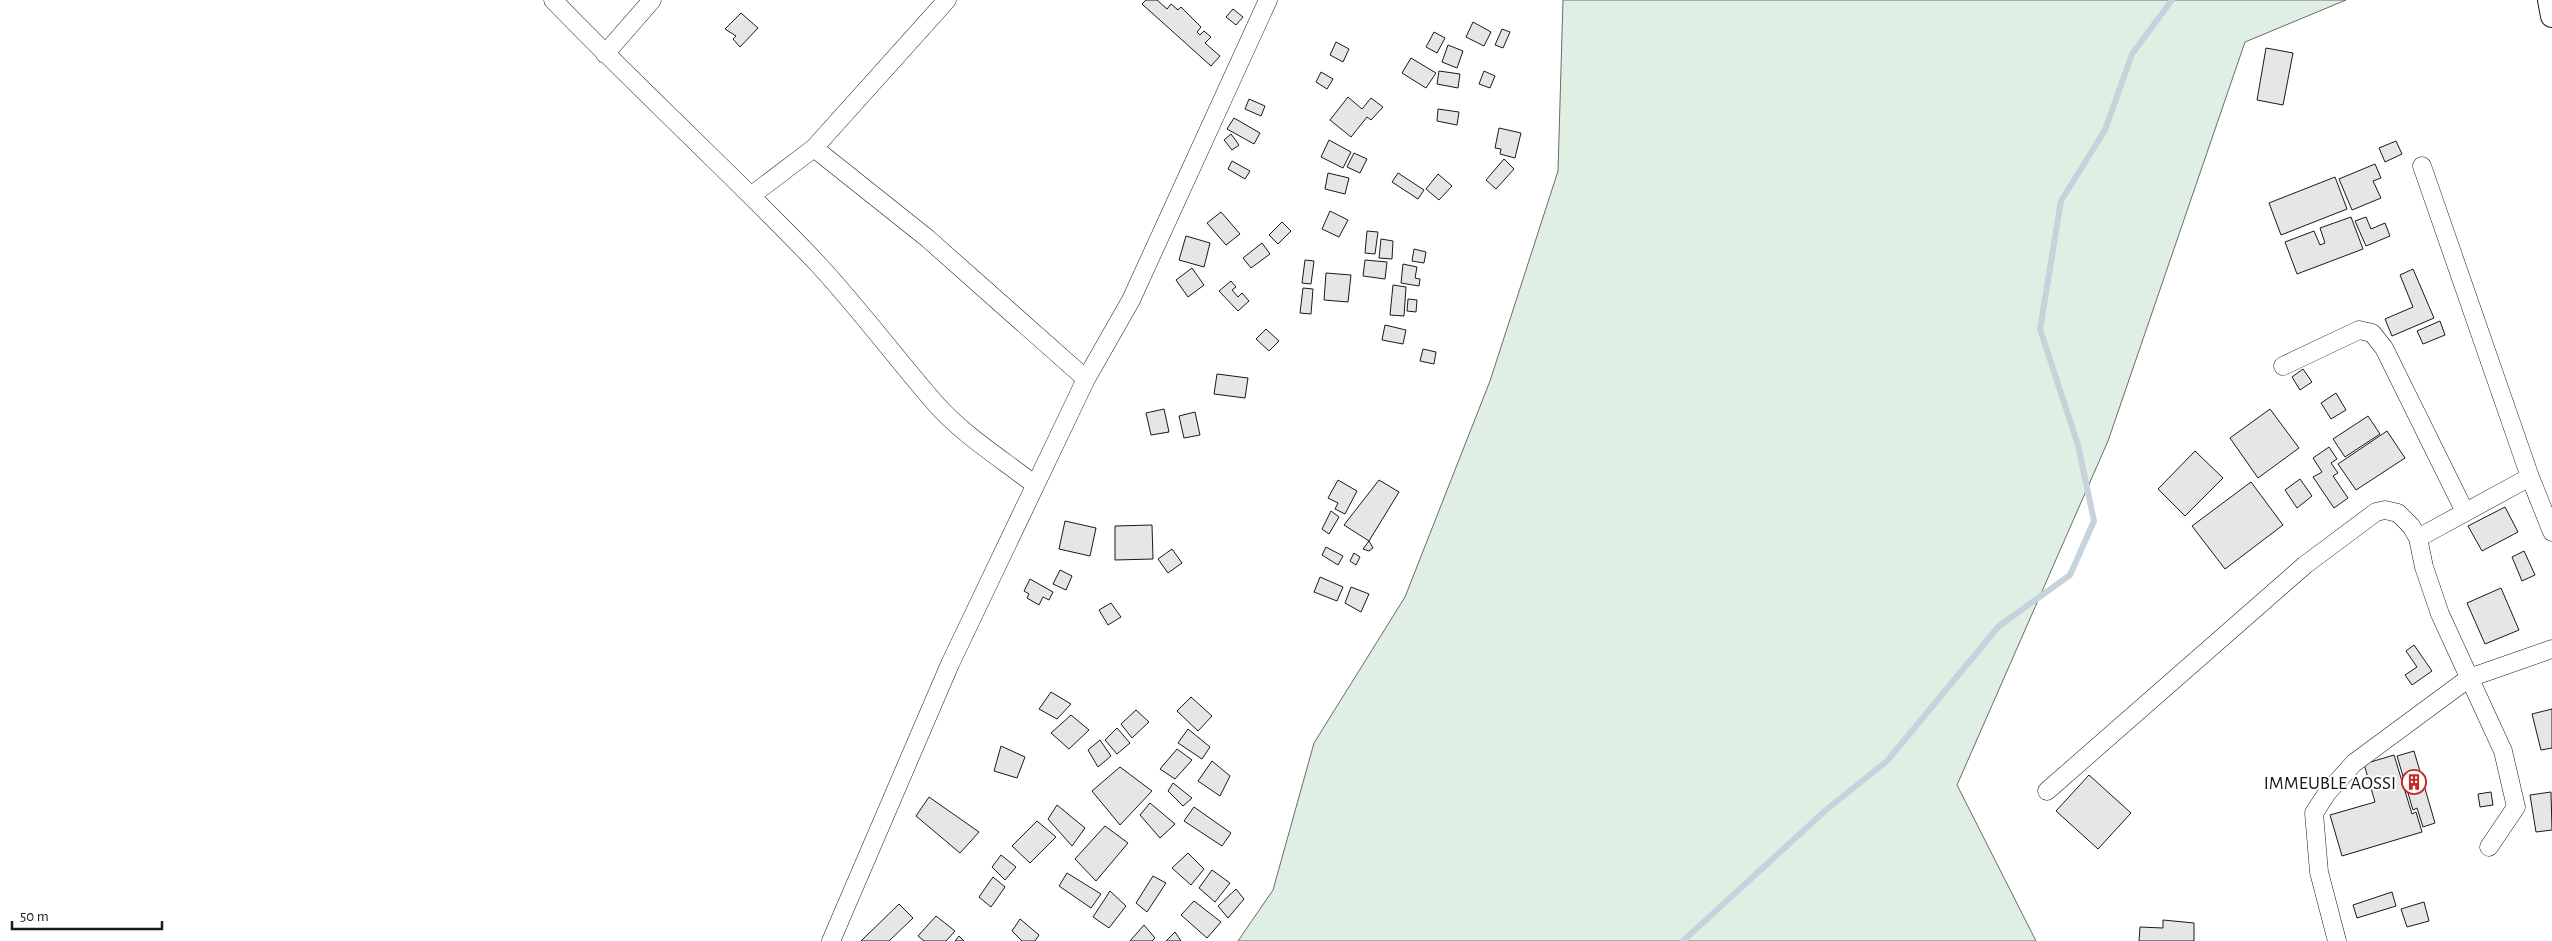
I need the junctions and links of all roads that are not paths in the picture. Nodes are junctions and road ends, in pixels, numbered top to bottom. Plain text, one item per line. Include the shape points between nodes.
1 (553, 0) edge
2 (652, 0) edge
3 (947, 0) edge
4 (1268, 0) edge
5 (2549, 0) edge
6 (2552, 16) edge
7 (605, 54) junction
8 (814, 148) junction
9 (2422, 166) dead end
10 (752, 195) junction
11 (2283, 366) dead end
12 (1086, 379) junction
13 (2530, 477) junction
14 (1035, 485) junction
15 (2465, 512) junction
16 (2552, 532) edge
17 (2418, 538) junction
18 (2552, 649) edge
19 (2469, 678) junction
20 (2046, 791) dead end
21 (2489, 847) dead end
22 (831, 941) edge
23 (2337, 941) edge

1 - 7 street
2 - 7 street
3 - 8 street
4 - 12 street via 1131,300
5 - 6 street
7 - 10 street
8 - 10 street
8 - 12 street via 927,238
9 - 13 street
10 - 14 street via 842,289 936,405
11 - 15 street via 2359,330 2372,333 2384,348
12 - 14 street
13 - 15 street
13 - 16 street
14 - 22 street via 950,664
15 - 17 street
17 - 19 street via 2440,614
17 - 20 street via 2398,513 2376,512 2305,565
18 - 19 street
19 - 21 street via 2503,751 2516,807
19 - 23 street via 2354,763 2314,813 2319,872

